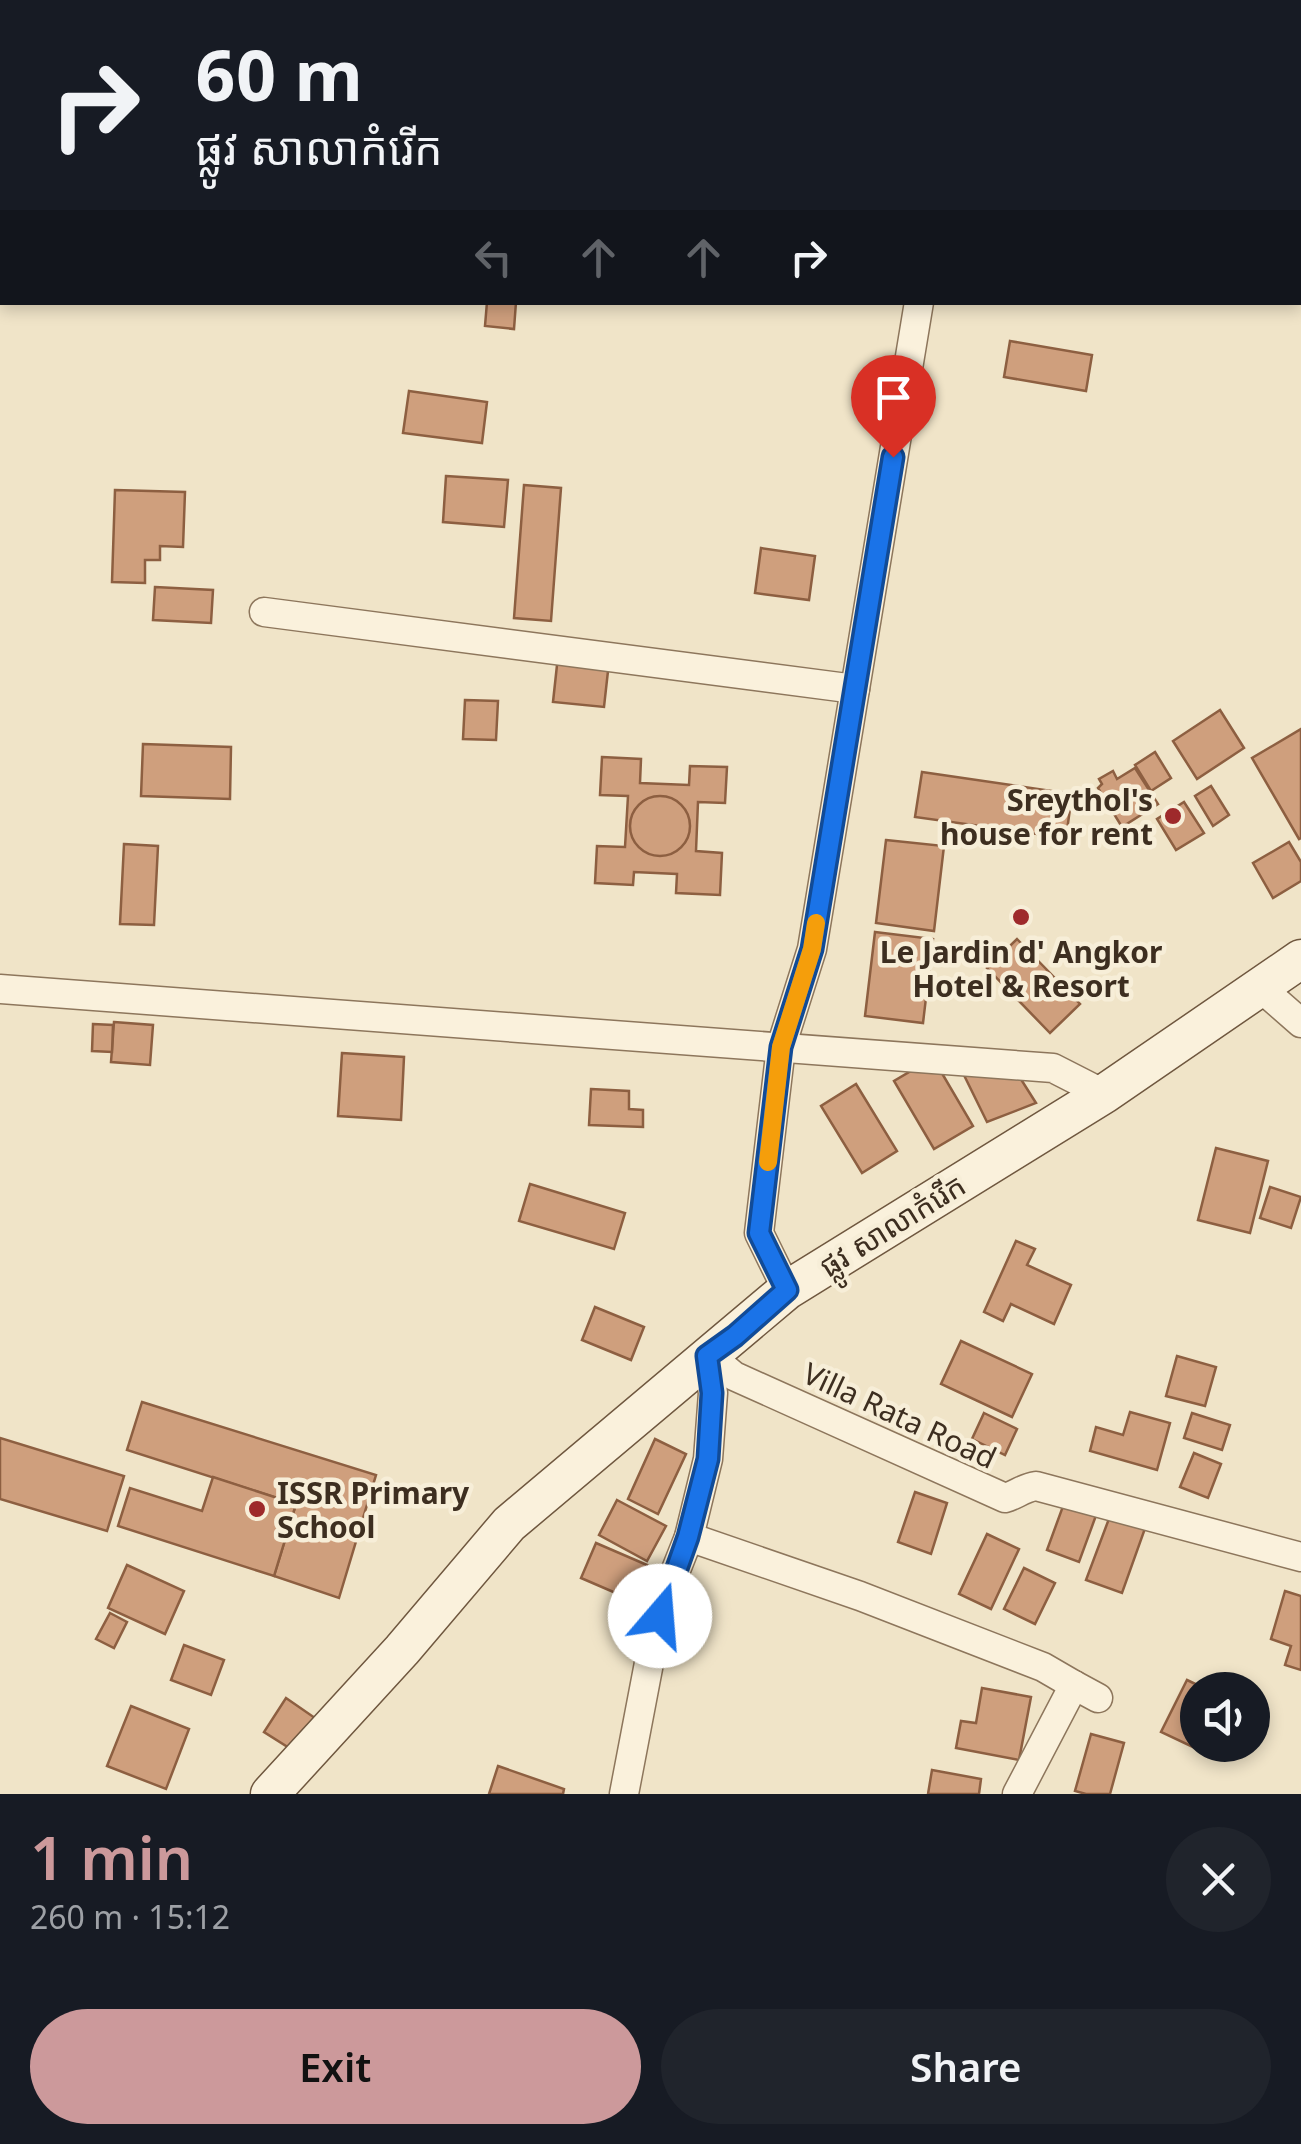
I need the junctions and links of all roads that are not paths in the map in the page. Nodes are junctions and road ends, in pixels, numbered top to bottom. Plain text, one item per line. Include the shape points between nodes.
1 (919, 305) edge
2 (264, 612) dead end
3 (855, 690) junction
4 (1301, 959) edge
5 (0, 989) edge
6 (1270, 996) junction
7 (1301, 1023) edge
8 (781, 1047) junction
9 (1104, 1094) junction
10 (787, 1290) junction
11 (709, 1356) junction
12 (688, 1537) junction
13 (1301, 1558) edge
14 (270, 1794) edge
15 (624, 1794) edge
16 (1017, 1794) edge

1 - 3 street
2 - 3 street
3 - 8 street via 812,949
4 - 6 street, ផ្លូវ សាលាកំរើក
5 - 8 street
6 - 7 street
6 - 9 street, ផ្លូវ សាលាកំរើក
8 - 9 street via 1053,1068
8 - 10 street via 759,1233
9 - 10 street, ផ្លូវ សាលាកំរើក
10 - 11 street, ផ្លូវ សាលាកំរើក
11 - 12 street via 708,1459
11 - 13 street, Villa Rata Road via 734,1376 1005,1498 1036,1486
11 - 14 street, ផ្លូវ សាលាកំរើក via 509,1524
12 - 15 street via 653,1642
12 - 16 street via 860,1596 1086,1691

